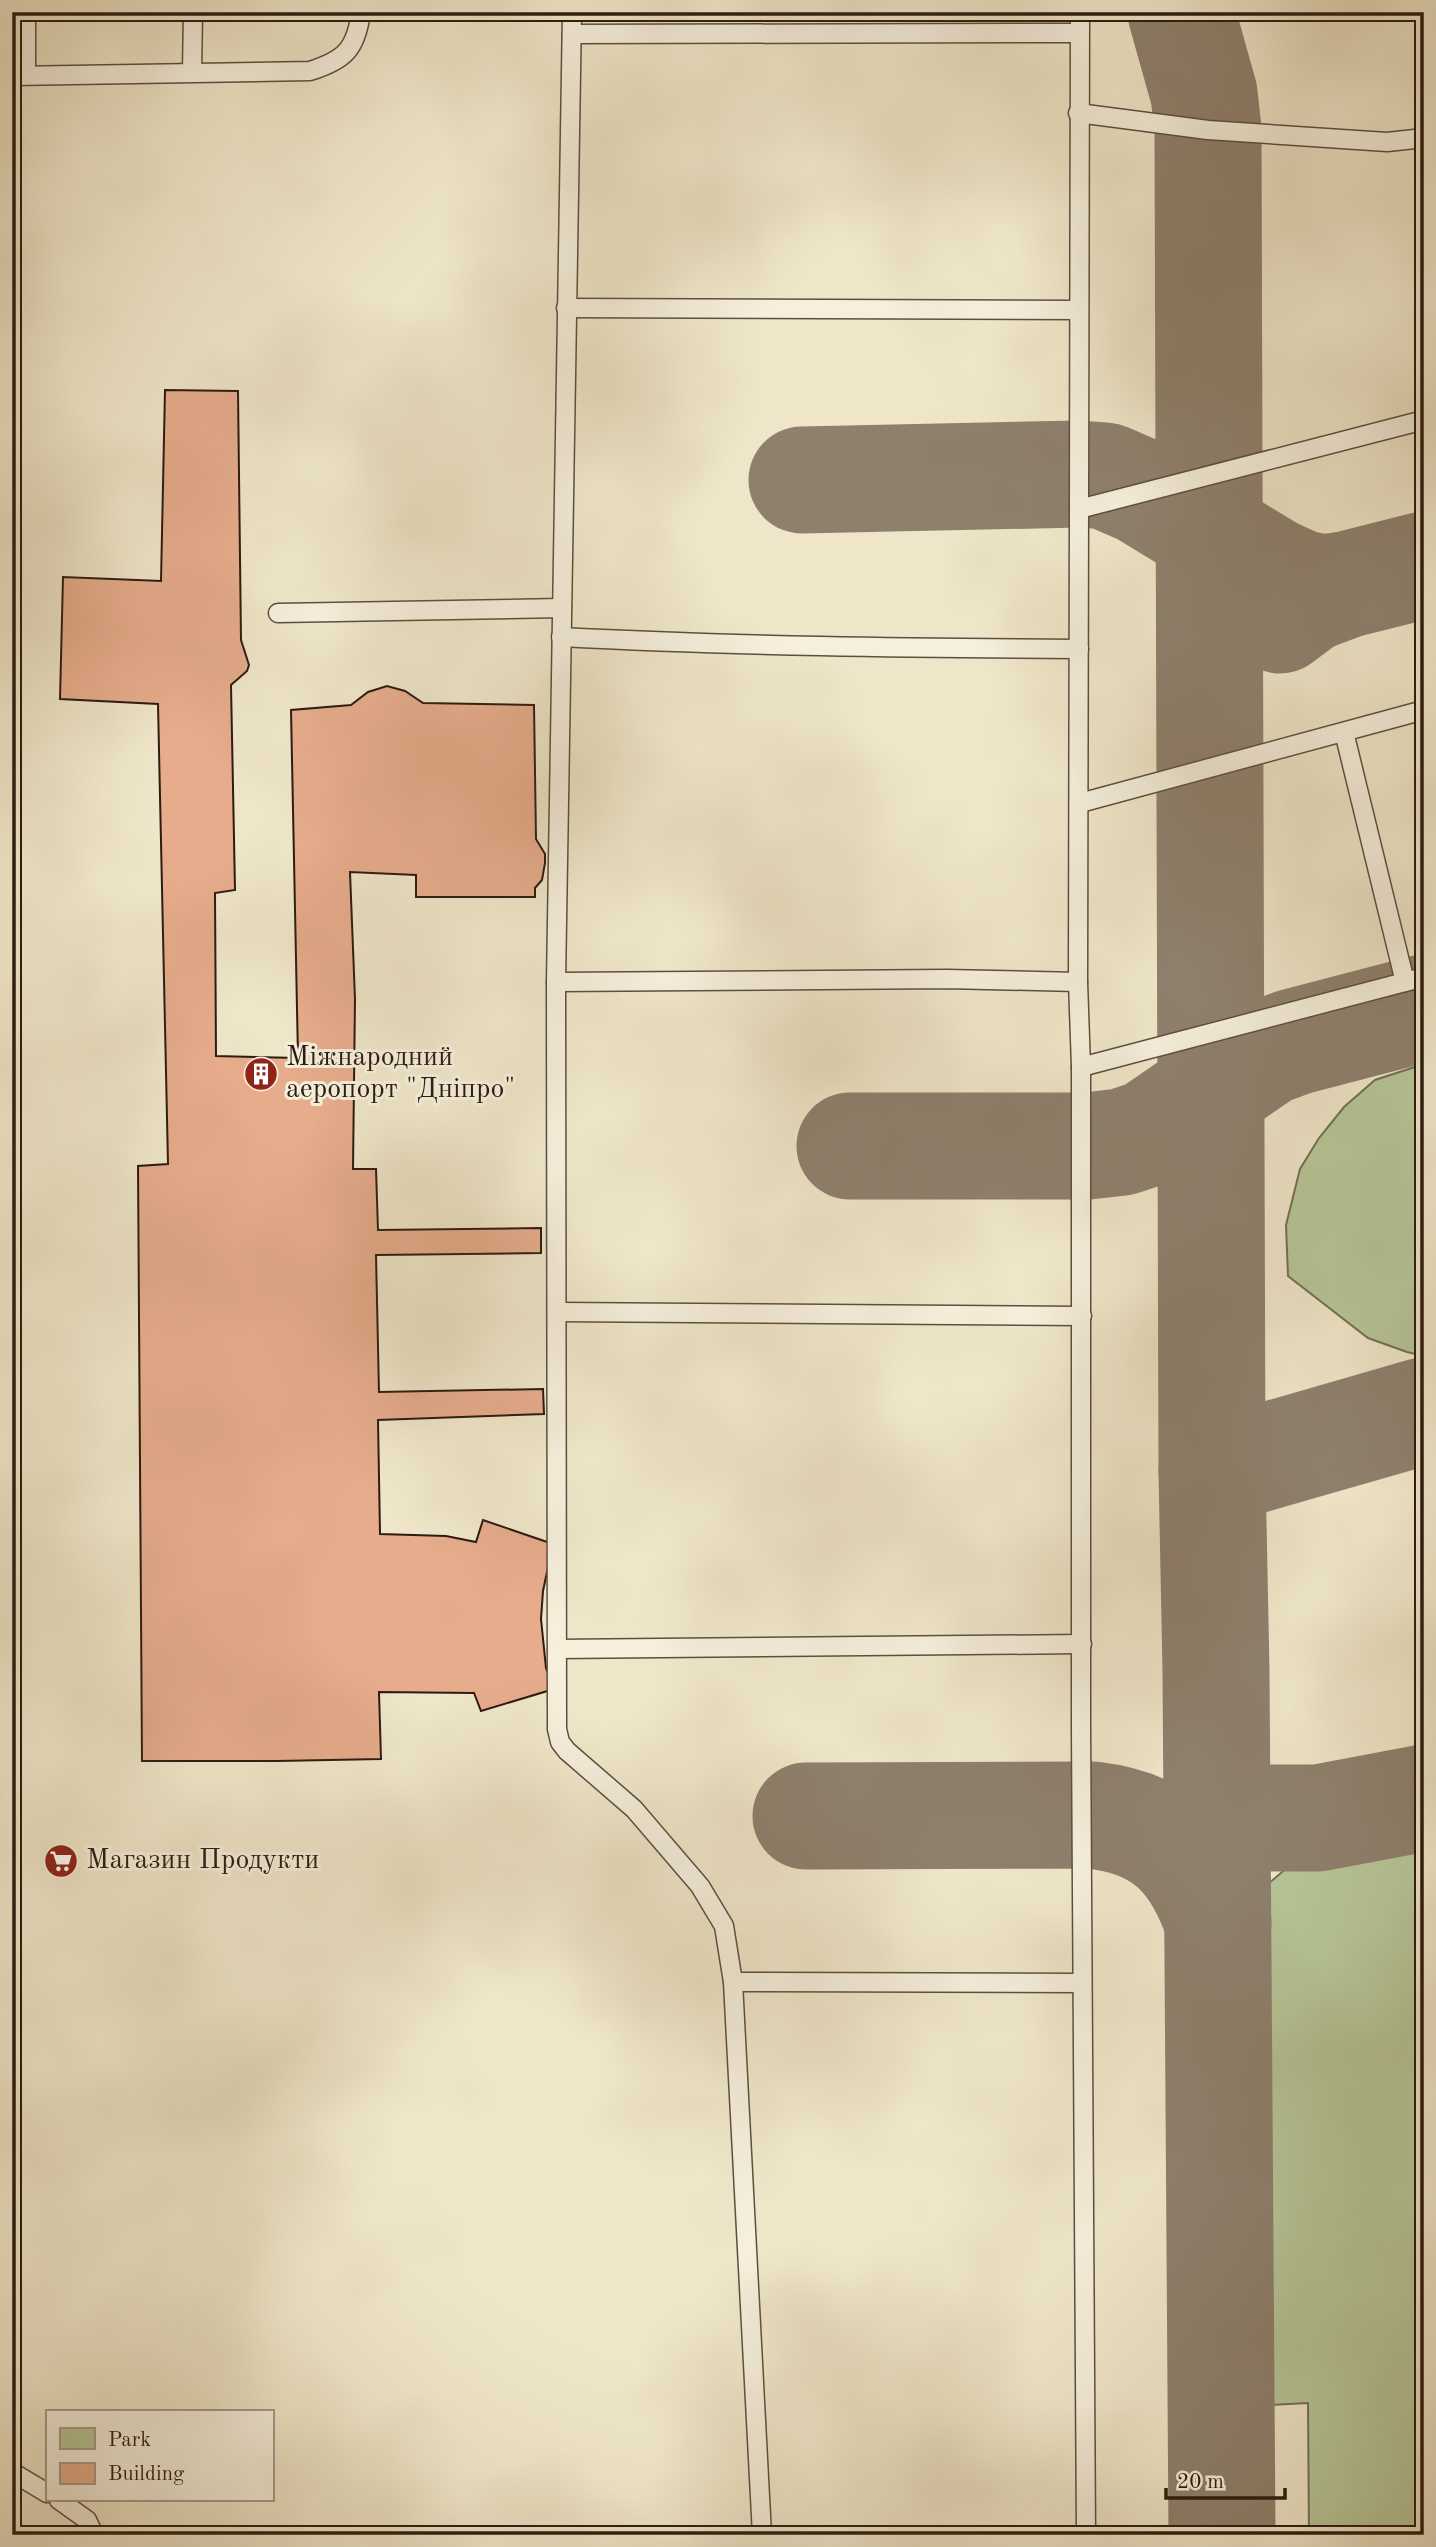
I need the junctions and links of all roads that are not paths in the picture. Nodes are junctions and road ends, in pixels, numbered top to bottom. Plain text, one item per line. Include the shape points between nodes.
1 (26, 12) edge
2 (193, 12) edge
3 (361, 12) edge
4 (572, 12) edge
5 (1080, 12) edge
6 (1079, 33) junction
7 (572, 34) junction
8 (192, 72) junction
9 (19, 76) edge
10 (1078, 113) junction
11 (1424, 138) edge
12 (566, 308) junction
13 (1078, 310) junction
14 (1424, 420) edge
15 (1079, 509) junction
16 (562, 608) junction
17 (278, 613) dead end
18 (561, 637) junction
19 (1079, 649) junction
20 (1424, 710) edge
21 (1344, 732) junction
22 (1080, 803) junction
23 (1424, 977) edge
24 (556, 982) junction
25 (1078, 982) junction
26 (1405, 982) junction
27 (1081, 1067) junction
28 (557, 1312) junction
29 (1082, 1316) junction
30 (1082, 1644) junction
31 (557, 1649) junction
32 (733, 1982) junction
33 (1082, 1983) junction
34 (12, 2472) edge
35 (46, 2492) edge
36 (62, 2502) edge
37 (94, 2535) edge
38 (762, 2535) edge
39 (1086, 2535) edge

1 - 9 lane
2 - 8 lane
3 - 8 lane via 358,33 349,49 331,64 310,71
4 - 7 lane
5 - 6 lane
6 - 7 lane
6 - 10 lane
7 - 12 lane
8 - 9 lane
10 - 11 lane via 1208,130 1387,142
10 - 13 lane
12 - 13 lane
12 - 16 lane
13 - 15 lane
14 - 15 lane
15 - 19 lane
16 - 17 lane
16 - 18 lane
18 - 19 lane via 810,647
18 - 24 lane
19 - 22 lane
20 - 21 lane
21 - 22 lane
21 - 26 lane
22 - 25 lane
23 - 26 lane
24 - 25 lane
24 - 28 lane
25 - 27 lane
26 - 27 lane
27 - 29 lane
28 - 29 lane
28 - 31 lane
29 - 30 lane
30 - 31 lane
30 - 33 lane
31 - 32 lane via 556,1730 560,1742 634,1809 700,1886 724,1926
32 - 33 lane
32 - 38 lane
33 - 39 lane
34 - 35 lane
36 - 37 lane via 87,2520

